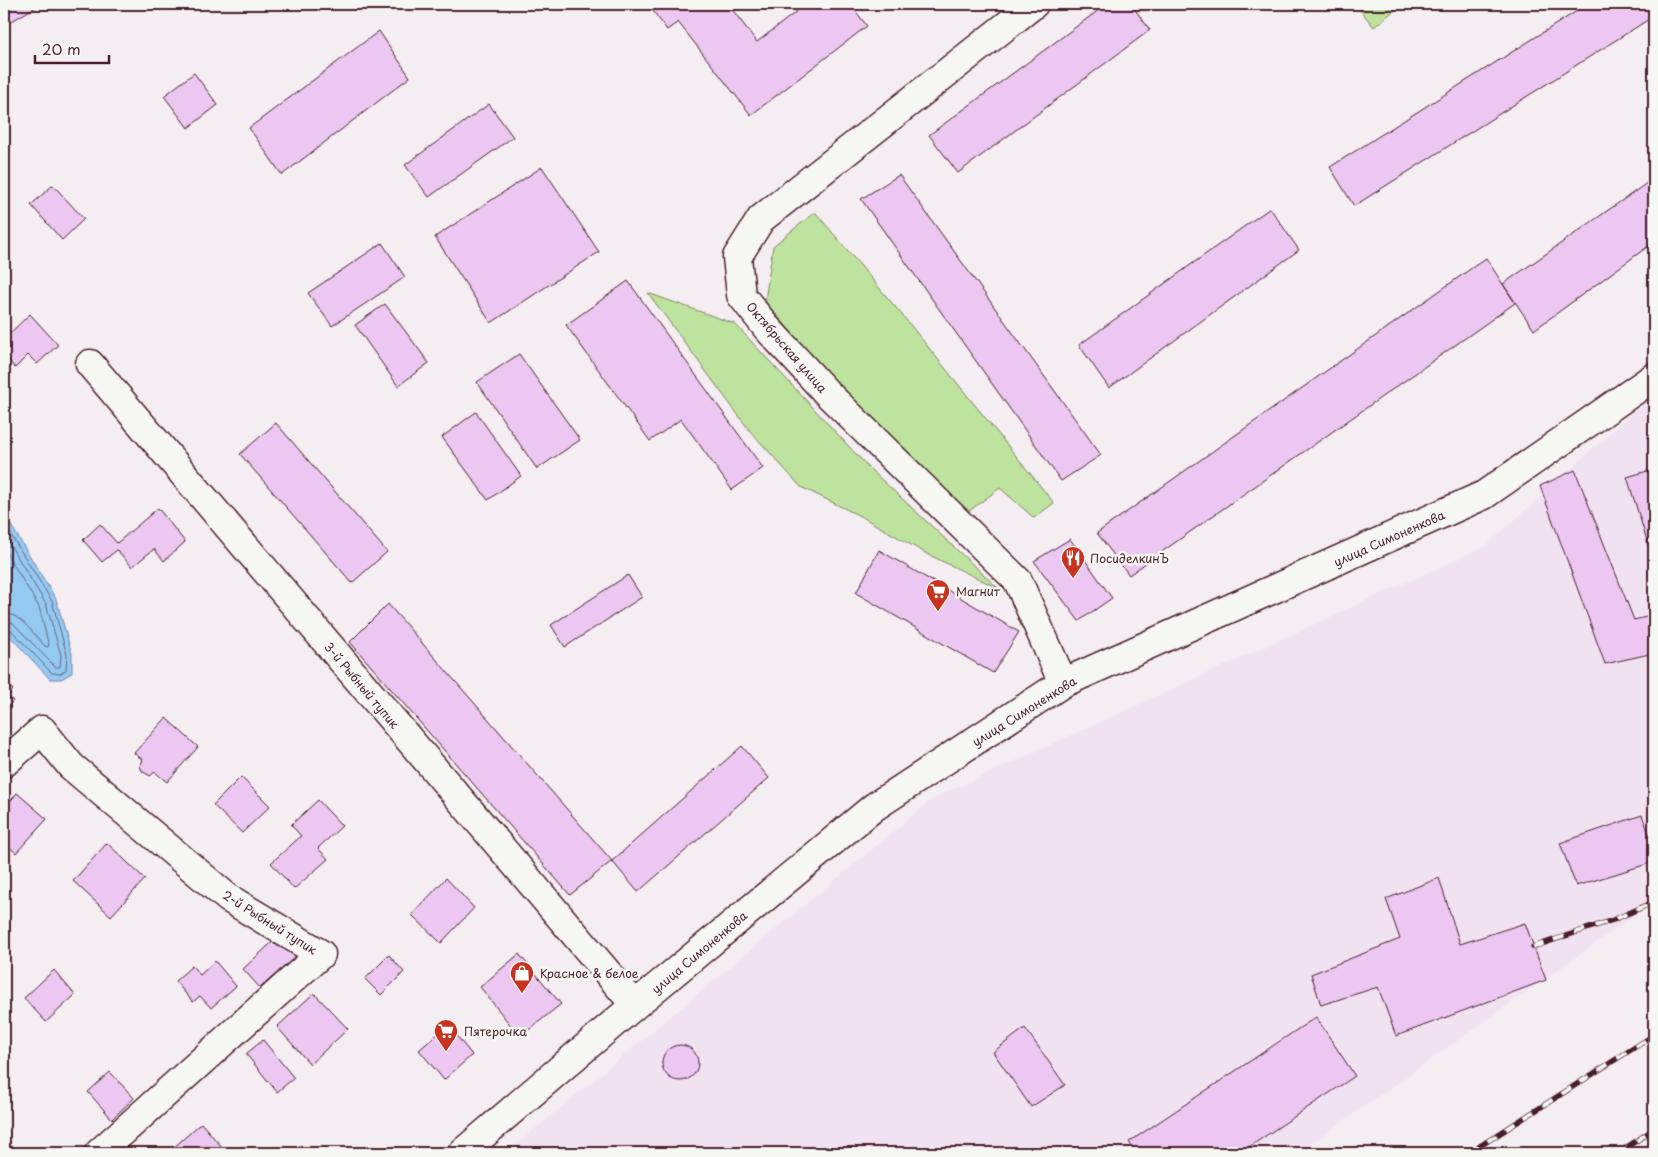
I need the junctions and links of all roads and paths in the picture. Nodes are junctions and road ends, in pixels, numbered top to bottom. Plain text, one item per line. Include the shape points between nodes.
1 (1034, 4) edge
2 (90, 364) dead end
3 (1654, 377) edge
4 (1063, 683) junction
5 (4, 763) edge
6 (635, 1005) junction
7 (99, 1153) edge
8 (462, 1153) edge

1 - 4 street, Октябрьская улица via 760,218 737,257 741,295 768,328 827,393 1018,581
2 - 6 street, 3-й Рыбный тупик
3 - 4 street, улица Симоненкова via 1484,495
4 - 6 street, улица Симоненкова via 874,807
5 - 7 street, 2-й Рыбный тупик via 42,730 71,766 228,898 321,954
6 - 8 street, улица Симоненкова

